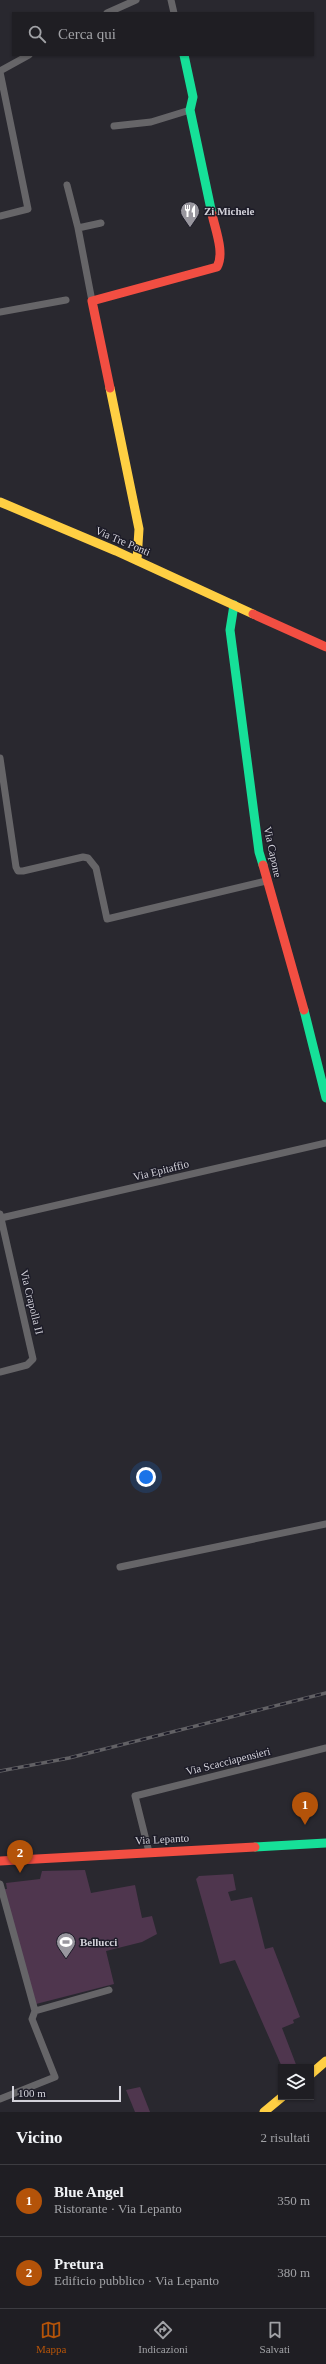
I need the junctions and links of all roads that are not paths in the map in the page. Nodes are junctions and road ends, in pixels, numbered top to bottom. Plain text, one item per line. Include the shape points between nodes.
1 (136, 0) edge
2 (171, 0) edge
3 (109, 12) edge
4 (174, 12) edge
5 (27, 56) edge
6 (184, 56) edge
7 (0, 72) edge
8 (190, 110) junction
9 (114, 126) dead end
10 (67, 185) dead end
11 (0, 216) edge
12 (101, 223) dead end
13 (78, 228) junction
14 (66, 300) dead end
15 (92, 301) junction
16 (0, 312) edge
17 (0, 502) edge
18 (137, 560) junction
19 (234, 605) junction
20 (326, 647) edge
21 (0, 758) edge
22 (266, 881) junction
23 (326, 1098) edge
24 (326, 1143) edge
25 (0, 1216) edge
26 (0, 1372) edge
27 (326, 1524) edge
28 (120, 1567) dead end
29 (326, 1748) edge
30 (326, 1843) edge
31 (150, 1852) junction
32 (0, 1861) edge
33 (0, 1884) edge
34 (109, 1990) dead end
35 (35, 2011) junction
36 (326, 2061) edge
37 (314, 2071) edge
38 (0, 2099) edge
39 (278, 2100) edge
40 (264, 2112) edge

1 - 3 street
2 - 4 street
5 - 7 street
6 - 8 street via 193,97
7 - 11 street via 28,209
8 - 9 street via 151,122
8 - 15 street via 220,262 217,267
10 - 13 street
12 - 13 street
13 - 15 street
14 - 16 street
15 - 18 street via 139,529
17 - 18 street, Via Tre Ponti
18 - 19 street, Via Tre Ponti
19 - 20 street, Via Tre Ponti
19 - 22 street, Via Capone via 230,630 253,814
21 - 22 street via 16,868 23,872 83,857 88,858 96,868 107,919
22 - 23 street, Via Capone via 297,982
24 - 25 street, Via Epitaffio
25 - 26 street, Via Crapolla II via 33,1359 27,1365
27 - 28 street
29 - 31 street, Via Scacciapensieri via 136,1796
30 - 31 street, Via Lepanto
31 - 32 street, Via Lepanto
33 - 35 street
34 - 35 street
35 - 38 street via 32,2019 58,2078
36 - 37 street
39 - 40 street

